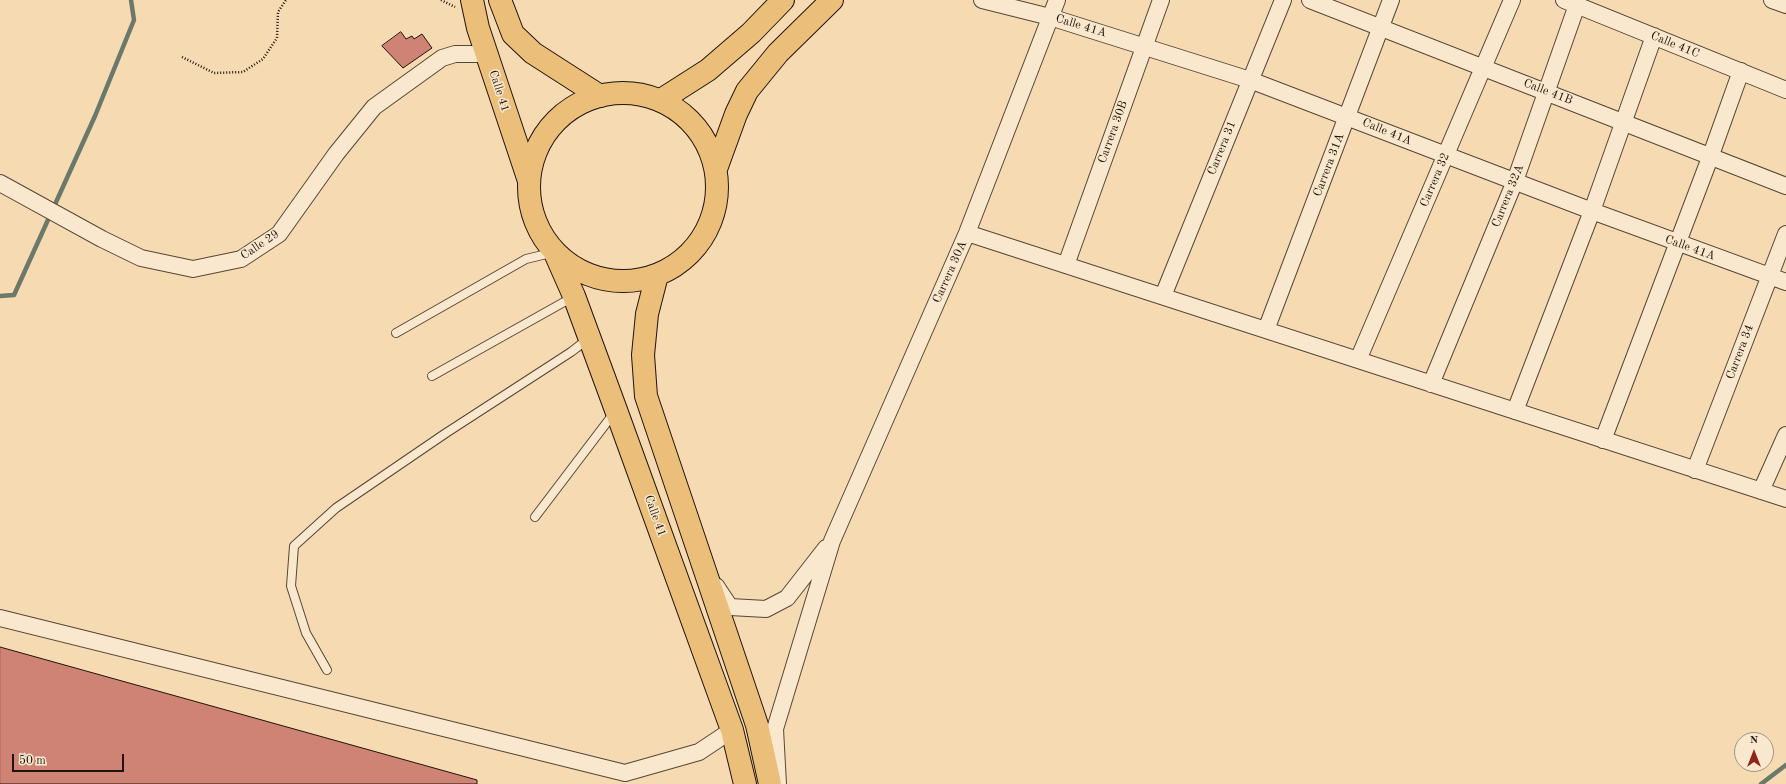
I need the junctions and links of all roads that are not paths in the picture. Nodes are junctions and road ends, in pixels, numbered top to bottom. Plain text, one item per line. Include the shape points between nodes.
1 (472, 0) edge
2 (500, 0) edge
3 (783, 0) edge
4 (832, 0) edge
5 (982, 0) edge
6 (1057, 0) edge
7 (1161, 0) edge
8 (1283, 0) edge
9 (1310, 0) edge
10 (1391, 0) edge
11 (1512, 0) edge
12 (1772, 0) edge
13 (1570, 3) edge
14 (1786, 5) edge
15 (1050, 17) junction
16 (1381, 28) junction
17 (1654, 36) junction
18 (1144, 46) junction
19 (487, 54) junction
20 (1483, 67) junction
21 (1741, 71) junction
22 (1250, 80) junction
23 (1786, 90) edge
24 (1547, 92) junction
25 (600, 96) junction
26 (661, 100) junction
27 (1347, 116) junction
28 (1623, 122) junction
29 (1711, 155) junction
30 (1446, 156) junction
31 (716, 169) junction
32 (529, 181) junction
33 (1515, 182) junction
34 (0, 183) edge
35 (1786, 186) edge
36 (1592, 212) junction
37 (967, 233) junction
38 (1786, 234) edge
39 (1676, 243) junction
40 (555, 252) junction
41 (1066, 265) junction
42 (1776, 269) edge
43 (657, 275) junction
44 (1786, 282) edge
45 (574, 296) junction
46 (1163, 296) junction
47 (1266, 330) junction
48 (396, 333) dead end
49 (589, 338) junction
50 (1358, 360) junction
51 (432, 376) dead end
52 (1431, 384) junction
53 (616, 410) junction
54 (1515, 411) junction
55 (1786, 435) edge
56 (1603, 440) junction
57 (1695, 470) junction
58 (1761, 491) junction
59 (1786, 499) edge
60 (535, 517) dead end
61 (832, 541) junction
62 (707, 572) junction
63 (0, 618) edge
64 (327, 670) dead end
65 (732, 730) junction
66 (745, 784) edge
67 (770, 784) edge
68 (778, 784) edge

1 - 19 main road, Calle 41
2 - 25 main road via 513,34 533,54
3 - 26 main road via 751,33 708,70
4 - 31 main road via 778,53 747,91
5 - 15 street, Calle 41A
6 - 15 street, Carrera 30A
7 - 18 street, Carrera 30B
8 - 22 street, Carrera 31
9 - 16 street, Calle 41B
10 - 16 street, Carrera 31A
11 - 20 street, Carrera 32
12 - 14 street
13 - 17 street, Calle 41C
13 - 24 street, Carrera 32A
15 - 18 street, Calle 41A
15 - 37 street, Carrera 30A
16 - 20 street, Calle 41B
16 - 27 street, Carrera 31A
17 - 21 street, Calle 41C
17 - 28 street
18 - 22 street, Calle 41A
18 - 41 street, Carrera 30B
19 - 32 main road, Calle 41
19 - 34 street, Calle 29 via 455,54 442,58 374,107 336,154 279,234 241,259 193,269 142,258
20 - 24 street, Calle 41B
20 - 30 street, Carrera 32
21 - 23 street, Calle 41C
21 - 29 street
22 - 27 street, Calle 41A
22 - 46 street, Carrera 31
24 - 28 street, Calle 41B
24 - 33 street, Carrera 32A
25 - 26 main road via 620,93 641,94
25 - 32 main road via 578,105 559,118 548,130 533,158
26 - 31 main road via 681,112 697,128 709,147
27 - 30 street, Calle 41A
27 - 47 street, Carrera 31A
28 - 29 street, Calle 41B
28 - 36 street
29 - 35 street, Calle 41B
29 - 39 street
30 - 33 street, Calle 41A
30 - 50 street, Carrera 32
31 - 43 main road via 716,205 706,233 677,265
32 - 40 main road via 532,212 537,226
33 - 36 street, Calle 41A
33 - 52 street, Carrera 32A
36 - 39 street, Calle 41A
36 - 54 street
37 - 41 street
37 - 61 street, Carrera 30A
38 - 42 street, Carrera 34
39 - 42 street, Calle 41A
39 - 56 street
40 - 43 main road via 580,270 610,280 634,280
40 - 45 main road, Calle 41
40 - 48 lane via 526,259
41 - 46 street
42 - 44 street, Calle 41A
42 - 57 street, Carrera 34
43 - 62 main road via 647,314 644,341 646,396
45 - 49 main road, Calle 41
45 - 51 lane
46 - 47 street
47 - 50 street
49 - 53 main road, Calle 41
49 - 64 lane via 336,508 294,546 291,586 306,633
50 - 52 street
52 - 54 street
53 - 60 lane
53 - 65 main road, Calle 41
54 - 56 street
55 - 58 street
56 - 57 street
57 - 58 street
58 - 59 street
61 - 62 street via 787,598 766,609 730,607
61 - 68 street via 775,729
62 - 67 main road via 757,725
63 - 65 street via 625,773 700,752
65 - 66 main road, Calle 41

